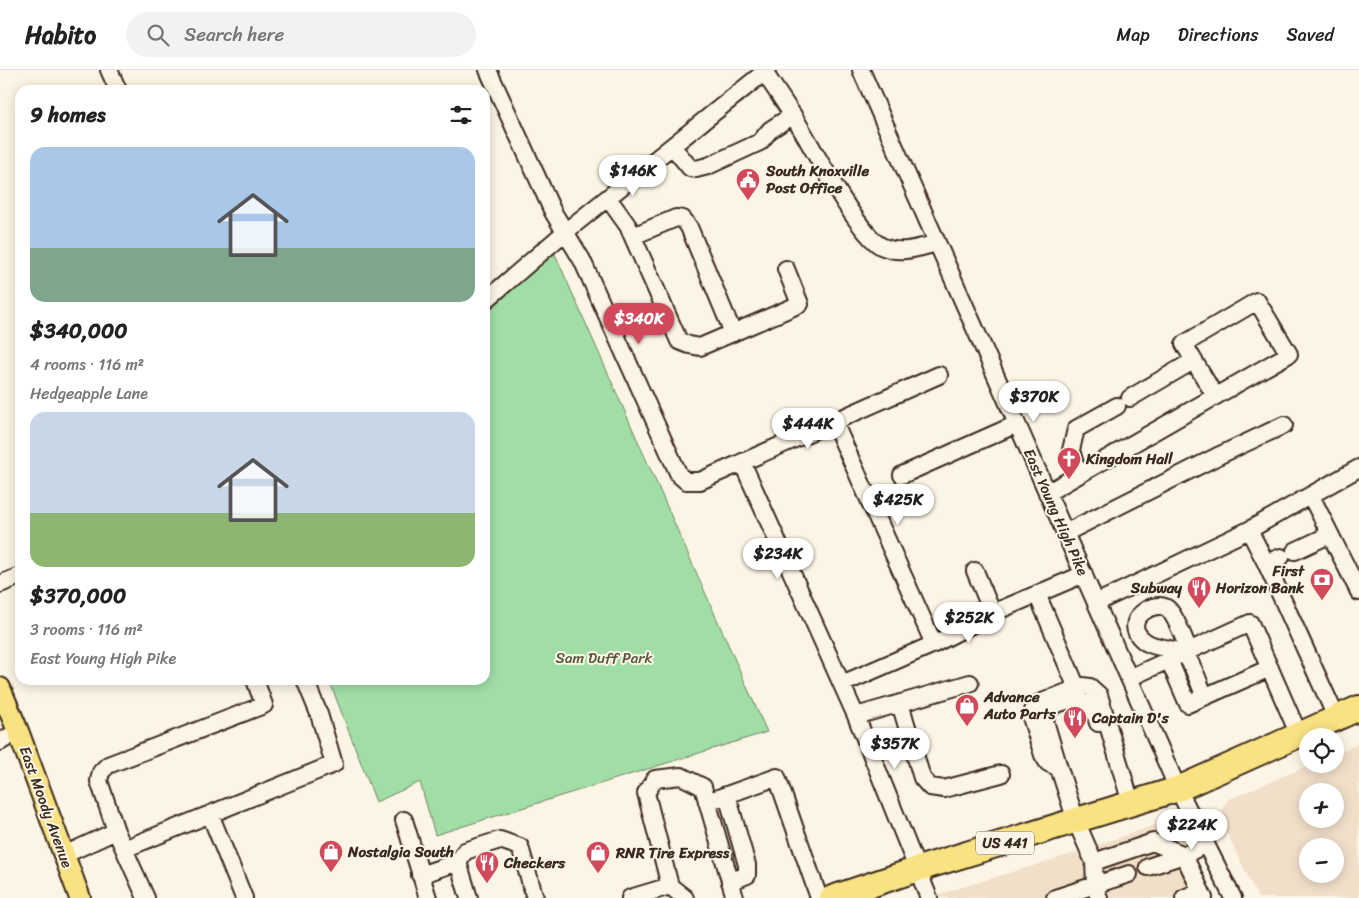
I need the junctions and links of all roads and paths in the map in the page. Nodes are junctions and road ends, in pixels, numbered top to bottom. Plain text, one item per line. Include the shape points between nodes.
1 (110, 70) edge
2 (488, 70) edge
3 (860, 70) edge
4 (765, 71) edge
5 (116, 85) edge
6 (793, 115) junction
7 (672, 146) junction
8 (608, 198) junction
9 (565, 232) junction
10 (633, 236) junction
11 (937, 243) junction
12 (786, 269) dead end
13 (490, 297) edge
14 (733, 333) junction
15 (1193, 361) junction
16 (939, 375) dead end
17 (1214, 396) junction
18 (834, 422) junction
19 (1017, 424) junction
20 (1284, 425) dead end
21 (742, 462) junction
22 (1359, 468) edge
23 (1078, 475) junction
24 (902, 476) dead end
25 (1047, 493) junction
26 (1311, 496) junction
27 (1249, 530) junction
28 (1065, 533) junction
29 (1330, 535) junction
30 (1281, 557) junction
31 (975, 571) dead end
32 (1084, 574) junction
33 (15, 578) edge
34 (0, 584) edge
35 (1359, 592) edge
36 (1037, 594) junction
37 (1096, 603) junction
38 (993, 614) junction
39 (934, 644) junction
40 (1181, 655) junction
41 (1270, 668) junction
42 (1129, 678) junction
43 (970, 683) dead end
44 (842, 684) junction
45 (257, 685) edge
46 (307, 685) edge
47 (0, 688) edge
48 (1078, 688) junction
49 (1205, 697) junction
50 (900, 703) junction
51 (1359, 708) edge
52 (856, 716) junction
53 (1337, 719) junction
54 (1316, 728) edge
55 (18, 731) junction
56 (1299, 735) joint
57 (0, 742) edge
58 (1116, 755) junction
59 (1059, 768) junction
60 (1002, 774) dead end
61 (1178, 789) junction
62 (727, 795) junction
63 (707, 802) junction
64 (1131, 804) junction
65 (210, 814) junction
66 (404, 820) dead end
67 (1076, 821) junction
68 (116, 831) junction
69 (1206, 844) junction
70 (124, 849) junction
71 (64, 855) junction
72 (1184, 855) junction
73 (458, 862) junction
74 (1094, 862) junction
75 (1148, 867) dead end
76 (918, 869) junction
77 (1129, 874) dead end
78 (420, 875) junction
79 (670, 886) junction
80 (732, 890) edge
81 (1097, 892) edge
82 (651, 895) edge
83 (1202, 895) edge
84 (80, 898) edge
85 (146, 898) edge
86 (244, 898) edge
87 (428, 898) edge
88 (469, 898) edge
89 (535, 898) edge
90 (630, 898) edge
91 (685, 898) edge
92 (819, 898) edge
93 (832, 898) edge
94 (929, 898) edge
95 (1055, 898) edge
96 (1184, 898) edge
97 (1233, 898) edge

1 - 5 street
2 - 9 street
3 - 11 street, East Young High Pike
4 - 6 street
4 - 7 street
6 - 7 street via 770,130 760,142 696,169 690,168
6 - 11 street via 847,206 872,240 881,246 907,251
7 - 8 street
8 - 9 street
8 - 10 street
9 - 13 street
9 - 21 street via 582,260 679,475 686,481 700,481
10 - 14 street via 679,341 700,347
10 - 14 street via 676,218 683,219
11 - 19 street, East Young High Pike
12 - 14 street via 800,304
15 - 17 street
15 - 17 street via 1184,344 1257,301 1289,354
15 - 23 street via 1076,430 1071,450
16 - 18 street
17 - 23 street
18 - 21 street
18 - 39 street
19 - 24 street
19 - 25 street, East Young High Pike
20 - 28 street
21 - 44 street
22 - 26 street
23 - 25 street
25 - 28 street, East Young High Pike
26 - 27 street
26 - 29 street
27 - 30 street
27 - 37 street
28 - 32 street, East Young High Pike
29 - 30 street
29 - 35 street
30 - 53 street
31 - 38 street
32 - 36 street
32 - 37 street, East Young High Pike
33 - 34 street
36 - 38 street
36 - 48 street
37 - 42 street, East Young High Pike
38 - 39 street
39 - 44 street
40 - 41 street via 1250,624
40 - 42 street
40 - 49 street via 1189,660
40 - 49 street via 1188,704
41 - 49 street
41 - 56 street
42 - 61 street, East Young High Pike
43 - 50 street
44 - 52 street
45 - 68 street via 264,705 108,765 101,772 99,781
46 - 65 street via 334,764
47 - 55 main road, East Moody Avenue
48 - 58 street via 1090,688 1099,695
48 - 59 street via 1035,705 1032,710 1031,717 1042,754 1048,763
50 - 52 street
50 - 60 street via 922,778 930,787 944,789
51 - 53 highway, US 441
52 - 76 street
53 - 54 highway, US 441
55 - 57 street
55 - 71 main road, East Moody Avenue
56 - 61 highway, US 441
58 - 59 street via 1105,746 1093,707 1072,700 1060,702 1048,709 1045,721
58 - 64 street
59 - 67 street
61 - 64 highway, US 441
61 - 69 street, East Young High Pike
62 - 63 street
62 - 80 street via 747,864 747,875
62 - 92 street via 777,777
63 - 79 street via 703,787 681,776 656,779 646,793
63 - 80 street
64 - 67 highway, US 441
65 - 70 street
65 - 86 street
66 - 78 street
67 - 74 street
67 - 76 highway, US 441
68 - 70 street
68 - 71 street
69 - 72 street
69 - 97 street, East Young High Pike
70 - 85 street
71 - 84 main road, East Moody Avenue
72 - 74 street via 1153,842
72 - 75 street
72 - 83 street
73 - 78 street
73 - 88 street
73 - 89 street via 465,851 500,840 520,847
74 - 81 street
76 - 93 highway, US 441
76 - 94 street
77 - 81 street
78 - 87 street
79 - 82 street
79 - 91 street
81 - 95 street
82 - 90 street
83 - 96 street

